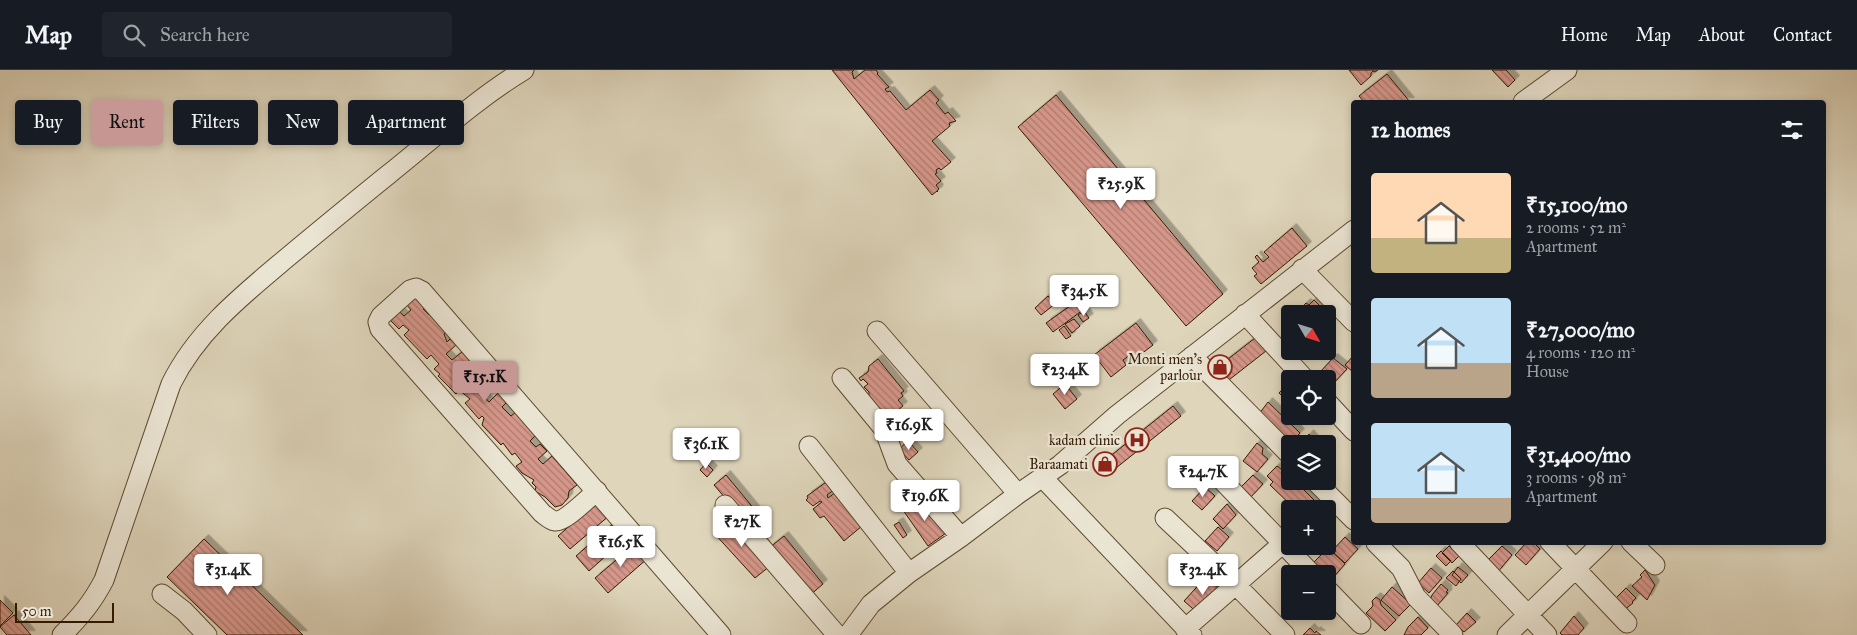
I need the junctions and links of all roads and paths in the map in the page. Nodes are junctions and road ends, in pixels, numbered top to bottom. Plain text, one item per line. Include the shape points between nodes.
1 (524, 70) edge
2 (1567, 70) edge
3 (1527, 100) edge
4 (1351, 232) edge
5 (1302, 270) junction
6 (1245, 314) junction
7 (1351, 319) edge
8 (878, 331) dead end
9 (1192, 356) junction
10 (1297, 370) edge
11 (842, 378) dead end
12 (1336, 412) edge
13 (1351, 428) edge
14 (809, 446) dead end
15 (1281, 446) edge
16 (1213, 472) dead end
17 (1043, 478) junction
18 (597, 491) junction
19 (1018, 494) junction
20 (725, 505) dead end
21 (1336, 509) edge
22 (1165, 518) dead end
23 (1351, 518) edge
24 (1281, 535) edge
25 (961, 537) junction
26 (1281, 544) edge
27 (1378, 545) edge
28 (1462, 545) edge
29 (1553, 545) edge
30 (1600, 545) edge
31 (1634, 545) edge
32 (1297, 555) edge
33 (1305, 565) edge
34 (1655, 566) dead end
35 (1576, 569) junction
36 (909, 573) junction
37 (1236, 585) junction
38 (162, 594) dead end
39 (1336, 598) edge
40 (1528, 615) junction
41 (1627, 623) dead end
42 (1361, 624) dead end
43 (1189, 632) edge
44 (62, 635) edge
45 (207, 635) edge
46 (721, 635) edge
47 (837, 635) edge
48 (848, 635) edge
49 (1285, 635) edge
50 (1453, 635) edge
51 (1507, 635) edge
52 (1547, 635) edge

1 - 44 street via 487,94 321,229 243,295 193,348 171,384 104,580 93,601
2 - 3 street
4 - 5 street
5 - 6 street
5 - 7 street
6 - 9 street
6 - 10 street
8 - 19 street
9 - 15 street
9 - 17 street
11 - 25 street via 884,429 897,464
12 - 13 street
14 - 36 street
16 - 24 street
17 - 19 street
17 - 43 street
18 - 18 street via 422,292 416,288 410,290 381,316 380,328 550,520 564,518
18 - 46 street
19 - 25 street
20 - 47 street
21 - 23 street
22 - 37 street
25 - 36 street
26 - 37 street
27 - 50 street via 1401,568 1416,597
28 - 40 street
29 - 35 street
30 - 35 street
31 - 34 street
32 - 33 street
35 - 40 street
35 - 41 street
36 - 48 street via 870,604
37 - 43 street
37 - 49 street
38 - 45 street
39 - 42 street
40 - 51 street
40 - 52 street

